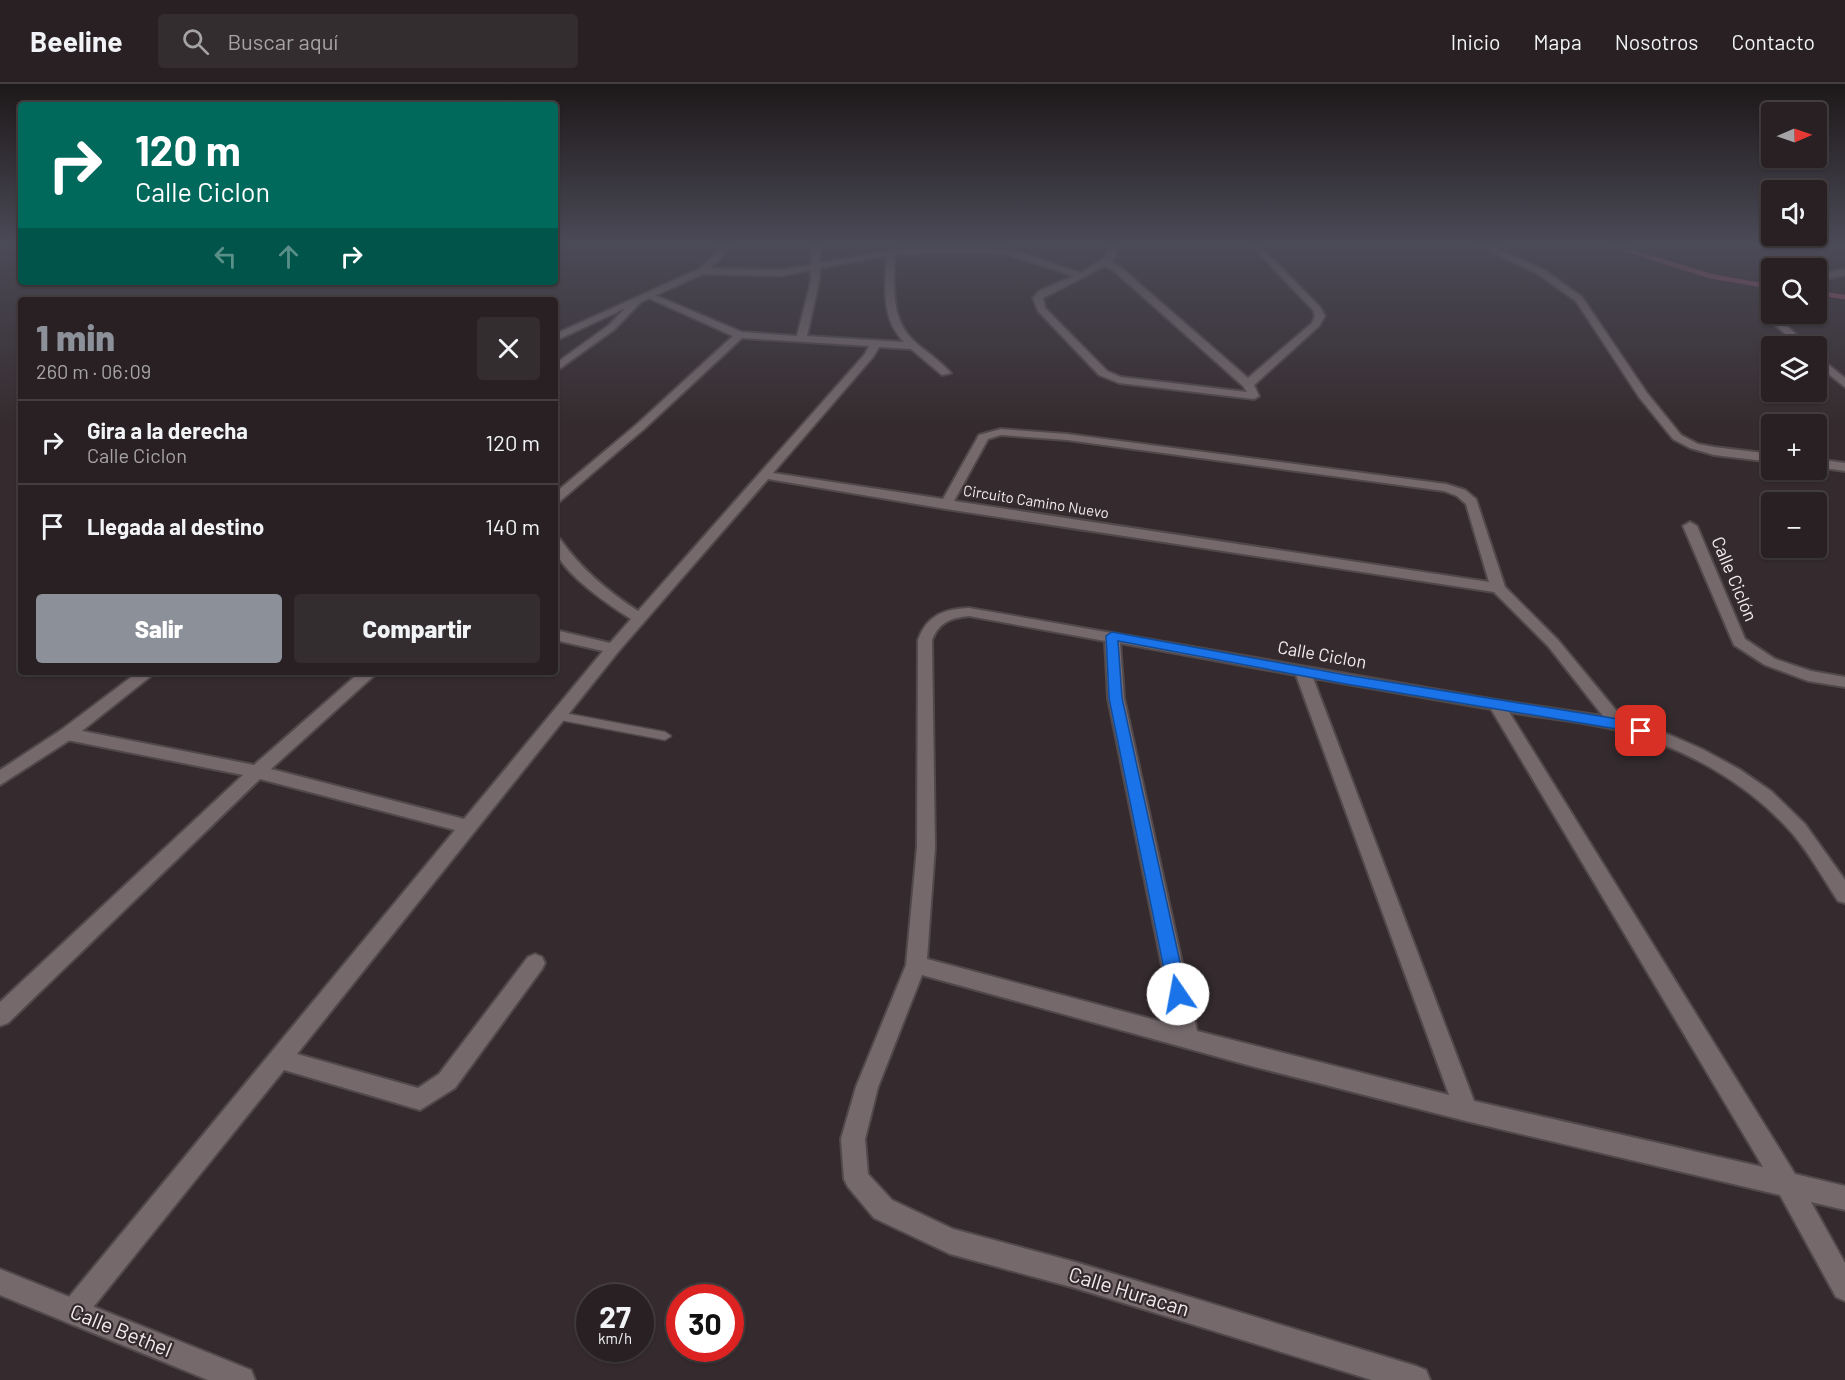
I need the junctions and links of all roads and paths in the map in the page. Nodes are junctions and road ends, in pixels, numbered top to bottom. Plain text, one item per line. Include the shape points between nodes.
1 (626, 305) edge
2 (633, 305) edge
3 (671, 305) edge
4 (809, 305) edge
5 (891, 305) edge
6 (1039, 305) edge
7 (1159, 305) edge
8 (1314, 305) edge
9 (1583, 305) edge
10 (1779, 324) edge
11 (740, 335) junction
12 (1793, 336) edge
13 (558, 337) edge
14 (802, 337) junction
15 (875, 344) junction
16 (915, 346) junction
17 (558, 367) edge
18 (1827, 368) edge
19 (946, 373) dead end
20 (1248, 384) junction
21 (1845, 384) edge
22 (1761, 457) edge
23 (1827, 465) edge
24 (1845, 467) edge
25 (765, 475) junction
26 (558, 496) edge
27 (946, 505) junction
28 (1690, 526) dead end
29 (558, 546) edge
30 (1498, 588) junction
31 (640, 619) junction
32 (558, 636) edge
33 (1112, 636) junction
34 (613, 649) junction
35 (1303, 672) junction
36 (144, 675) edge
37 (367, 675) edge
38 (1845, 682) edge
39 (1496, 705) junction
40 (559, 716) junction
41 (1618, 724) junction
42 (67, 734) junction
43 (665, 736) dead end
44 (257, 772) junction
45 (0, 779) edge
46 (470, 827) junction
47 (1845, 895) edge
48 (535, 963) dead end
49 (916, 965) junction
50 (0, 1016) edge
51 (1188, 1040) junction
52 (280, 1059) junction
53 (1466, 1110) junction
54 (1787, 1184) junction
55 (1845, 1198) edge
56 (0, 1282) edge
57 (1845, 1288) edge
58 (73, 1312) junction
59 (241, 1380) edge
60 (1416, 1380) edge

1 - 13 street
2 - 17 street via 612,327
3 - 11 street
4 - 14 street
5 - 16 street via 896,324
6 - 20 street via 1110,378 1254,396
7 - 20 street
8 - 20 street via 1320,316 1316,324
9 - 22 street via 1643,395 1677,437 1714,451
10 - 12 street
11 - 14 street
11 - 26 street
14 - 15 street
15 - 16 street
15 - 25 street via 869,356
16 - 19 street
18 - 21 street
23 - 24 street
25 - 27 street
25 - 31 street
27 - 30 street, Circuito Camino Nuevo
27 - 30 street, Circuito Camino Nuevo via 983,437 1000,432 1067,437 1446,488 1472,502
28 - 38 street, Calle Ciclón via 1739,642 1770,662 1808,676
29 - 31 street via 596,590
30 - 41 street via 1553,643
31 - 34 street
32 - 34 street
33 - 35 street, Calle Ciclon
33 - 49 street, Calle Ciclon via 969,612 938,618 929,628 925,640 926,847
33 - 51 street via 1116,698
34 - 40 street
35 - 39 street, Calle Ciclon
35 - 53 street
36 - 42 street
37 - 44 street
39 - 41 street, Calle Ciclon
39 - 54 street
40 - 43 lane
40 - 46 street
41 - 47 street, Calle Ciclon via 1696,753 1765,796 1799,830
42 - 44 street
42 - 45 street
44 - 46 street
44 - 50 street
46 - 52 street
48 - 52 street via 447,1081 420,1099
49 - 51 street
49 - 60 street, Calle Huracan via 867,1087 854,1139 856,1179 882,1209 950,1241 1075,1275
51 - 53 street
52 - 58 street
53 - 54 street
54 - 55 street
54 - 57 street
56 - 58 street, Calle Bethel
58 - 59 street, Calle Bethel

